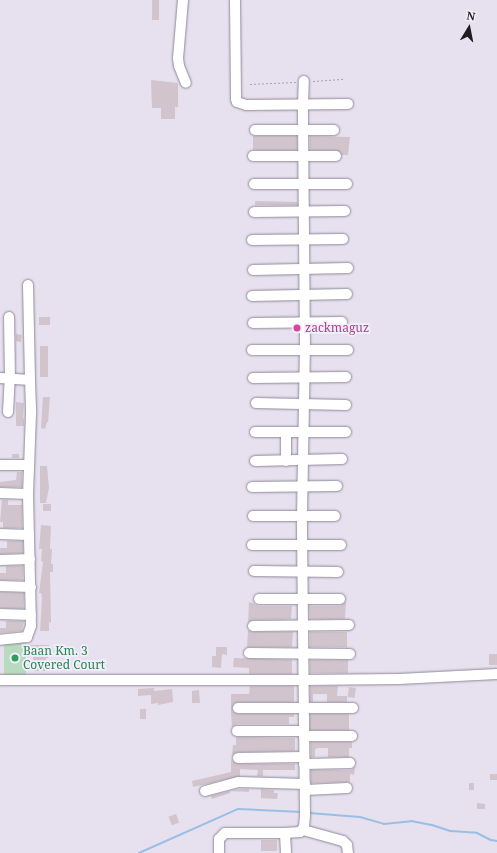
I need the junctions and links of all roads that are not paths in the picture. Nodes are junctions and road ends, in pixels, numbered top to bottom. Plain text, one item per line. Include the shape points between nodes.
1 (183, 0) edge
2 (235, 0) edge
3 (304, 81) dead end
4 (186, 83) dead end
5 (348, 104) dead end
6 (303, 105) junction
7 (303, 129) junction
8 (255, 130) dead end
9 (334, 130) dead end
10 (253, 156) dead end
11 (336, 156) dead end
12 (304, 157) junction
13 (254, 184) dead end
14 (304, 184) junction
15 (347, 184) dead end
16 (345, 211) dead end
17 (254, 212) dead end
18 (303, 212) junction
19 (303, 239) junction
20 (343, 239) dead end
21 (252, 240) dead end
22 (348, 268) dead end
23 (304, 269) junction
24 (252, 270) dead end
25 (28, 285) dead end
26 (347, 294) dead end
27 (305, 295) junction
28 (252, 296) dead end
29 (9, 316) dead end
30 (342, 322) dead end
31 (253, 323) dead end
32 (304, 323) junction
33 (252, 350) dead end
34 (305, 350) junction
35 (348, 350) dead end
36 (346, 377) dead end
37 (253, 378) dead end
38 (304, 378) junction
39 (5, 379) edge
40 (30, 380) junction
41 (256, 404) dead end
42 (304, 405) junction
43 (346, 405) dead end
44 (8, 412) dead end
45 (255, 432) dead end
46 (346, 432) dead end
47 (286, 433) junction
48 (302, 434) junction
49 (342, 459) dead end
50 (255, 461) dead end
51 (286, 461) junction
52 (302, 461) junction
53 (29, 465) junction
54 (0, 466) edge
55 (338, 486) dead end
56 (252, 487) dead end
57 (302, 487) junction
58 (0, 493) edge
59 (28, 494) junction
60 (253, 516) dead end
61 (335, 516) dead end
62 (302, 517) junction
63 (0, 534) edge
64 (29, 535) junction
65 (252, 545) dead end
66 (302, 545) junction
67 (341, 545) dead end
68 (30, 559) junction
69 (0, 560) edge
70 (254, 571) dead end
71 (303, 572) junction
72 (338, 572) dead end
73 (0, 586) edge
74 (31, 587) junction
75 (259, 599) dead end
76 (303, 599) junction
77 (340, 599) dead end
78 (0, 614) edge
79 (31, 615) junction
80 (253, 626) dead end
81 (303, 626) junction
82 (348, 626) dead end
83 (0, 640) edge
84 (249, 653) dead end
85 (302, 653) junction
86 (350, 654) dead end
87 (497, 674) edge
88 (0, 680) edge
89 (302, 680) junction
90 (303, 707) junction
91 (238, 708) dead end
92 (353, 708) dead end
93 (237, 731) dead end
94 (304, 734) junction
95 (352, 736) dead end
96 (238, 758) dead end
97 (304, 761) junction
98 (350, 763) dead end
99 (305, 787) junction
100 (347, 788) dead end
101 (206, 791) dead end
102 (303, 830) junction
103 (285, 834) junction
104 (219, 853) edge
105 (286, 853) edge
106 (348, 853) edge

1 - 4 street via 178,58
2 - 6 street via 237,102 246,105
3 - 6 street
5 - 6 street
6 - 7 street
7 - 8 street
7 - 9 street
7 - 12 street
10 - 12 street
11 - 12 street
12 - 14 street
13 - 14 street
14 - 15 street
14 - 18 street
16 - 18 street
17 - 18 street
18 - 19 street
19 - 20 street
19 - 21 street
19 - 23 street
22 - 23 street
23 - 24 street
23 - 27 street
25 - 40 street
26 - 27 street
27 - 28 street
27 - 32 street
29 - 39 street
30 - 32 street
31 - 32 street
32 - 34 street
33 - 34 street
34 - 35 street
34 - 38 street
36 - 38 street
37 - 38 street
38 - 42 street
39 - 40 street
39 - 44 street
40 - 53 street
41 - 42 street
42 - 43 street
42 - 48 street
45 - 47 street
46 - 48 street
47 - 48 street
47 - 51 street
48 - 52 street
49 - 52 street
50 - 51 street
51 - 52 street
52 - 57 street
53 - 54 street
53 - 59 street
55 - 57 street
56 - 57 street
57 - 62 street
58 - 59 street
59 - 64 street
60 - 62 street
61 - 62 street
62 - 66 street
63 - 64 street
64 - 68 street
65 - 66 street
66 - 67 street
66 - 71 street
68 - 69 street
68 - 74 street
70 - 71 street
71 - 72 street
71 - 76 street
73 - 74 street
74 - 79 street
75 - 76 street
76 - 77 street
76 - 81 street
78 - 79 street
79 - 83 street via 27,637
80 - 81 street
81 - 82 street
81 - 85 street
84 - 85 street
85 - 86 street
85 - 89 street
87 - 89 street
88 - 89 street
89 - 90 street
90 - 91 street
90 - 92 street
90 - 94 street
93 - 94 street
94 - 95 street
94 - 97 street
96 - 97 street
97 - 98 street
97 - 99 street
99 - 100 street
99 - 101 street via 239,782
99 - 102 street
102 - 103 street via 297,834
102 - 106 street via 343,841 348,845
103 - 104 street via 226,833 218,839
103 - 105 street

